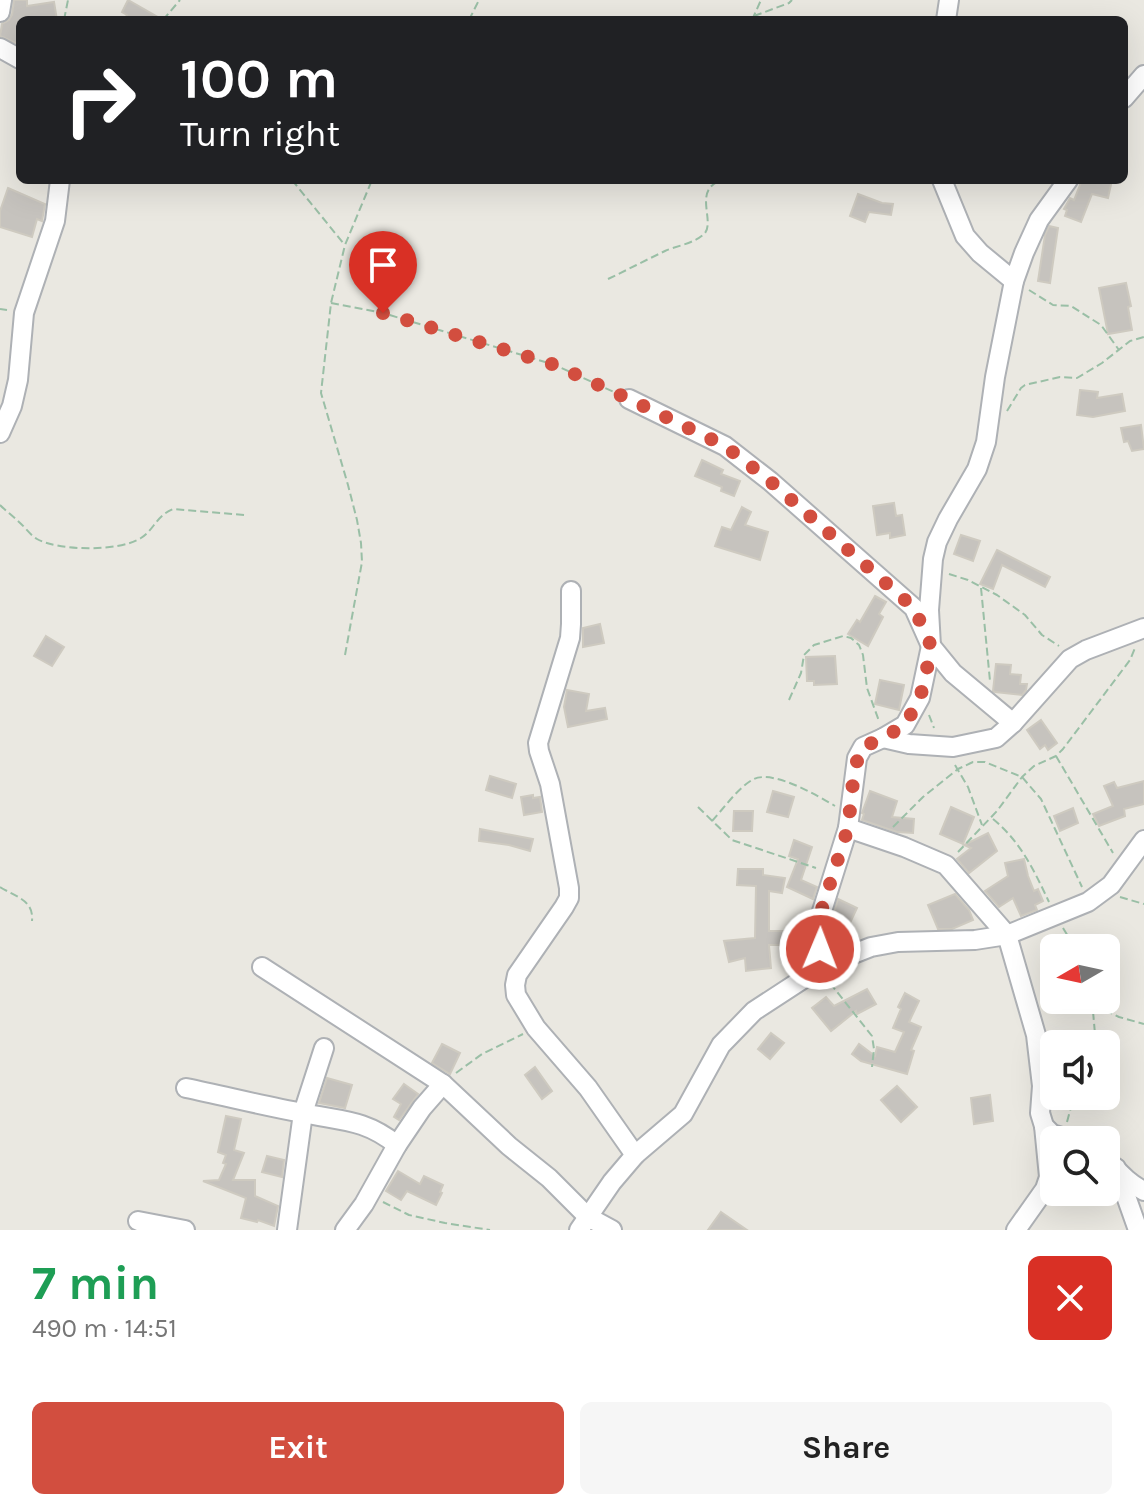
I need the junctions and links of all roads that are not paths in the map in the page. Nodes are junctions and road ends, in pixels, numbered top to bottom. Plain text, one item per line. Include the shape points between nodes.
1 (2, 0) edge
2 (0, 12) edge
3 (1144, 75) edge
4 (1128, 93) edge
5 (60, 184) edge
6 (944, 184) edge
7 (1065, 184) edge
8 (1014, 281) junction
9 (629, 399) road end
10 (0, 433) edge
11 (571, 591) dead end
12 (1142, 634) edge
13 (931, 646) junction
14 (1013, 723) junction
15 (887, 736) junction
16 (848, 822) junction
17 (1144, 840) edge
18 (1007, 935) junction
19 (823, 966) junction
20 (262, 967) dead end
21 (324, 1048) dead end
22 (443, 1084) junction
23 (186, 1088) dead end
24 (303, 1113) junction
25 (1044, 1126) edge
26 (397, 1145) junction
27 (635, 1155) junction
28 (1120, 1172) edge
29 (1120, 1185) edge
30 (1144, 1191) edge
31 (1040, 1196) edge
32 (138, 1221) dead end
33 (584, 1224) edge
34 (185, 1230) edge
35 (287, 1230) edge
36 (345, 1230) edge
37 (612, 1230) edge
38 (1016, 1230) edge
39 (1138, 1230) edge

1 - 2 street
3 - 4 street
5 - 10 street via 55,221 24,313 12,406
6 - 8 street via 965,236
7 - 8 street via 1039,220
8 - 13 street via 986,442 937,542 929,610
9 - 13 street via 725,446 770,481 914,608
11 - 27 street via 570,638 538,743 569,898 517,975 516,995
12 - 14 street via 1070,659
13 - 14 street via 953,673
13 - 15 street via 921,692 905,725
14 - 15 street via 996,738 953,747 909,744
15 - 16 street via 859,751
16 - 18 street via 946,865
16 - 19 street via 817,927
17 - 18 street via 1096,897
18 - 19 street via 898,942
18 - 25 street via 1036,1035
19 - 27 street via 754,1011 721,1045 683,1114
20 - 22 street
21 - 24 street
22 - 26 street
22 - 33 street via 549,1178
23 - 24 street
24 - 26 street via 360,1123
24 - 35 street
26 - 36 street
27 - 33 street
28 - 30 street
29 - 39 street
31 - 38 street
32 - 34 street
33 - 37 street

